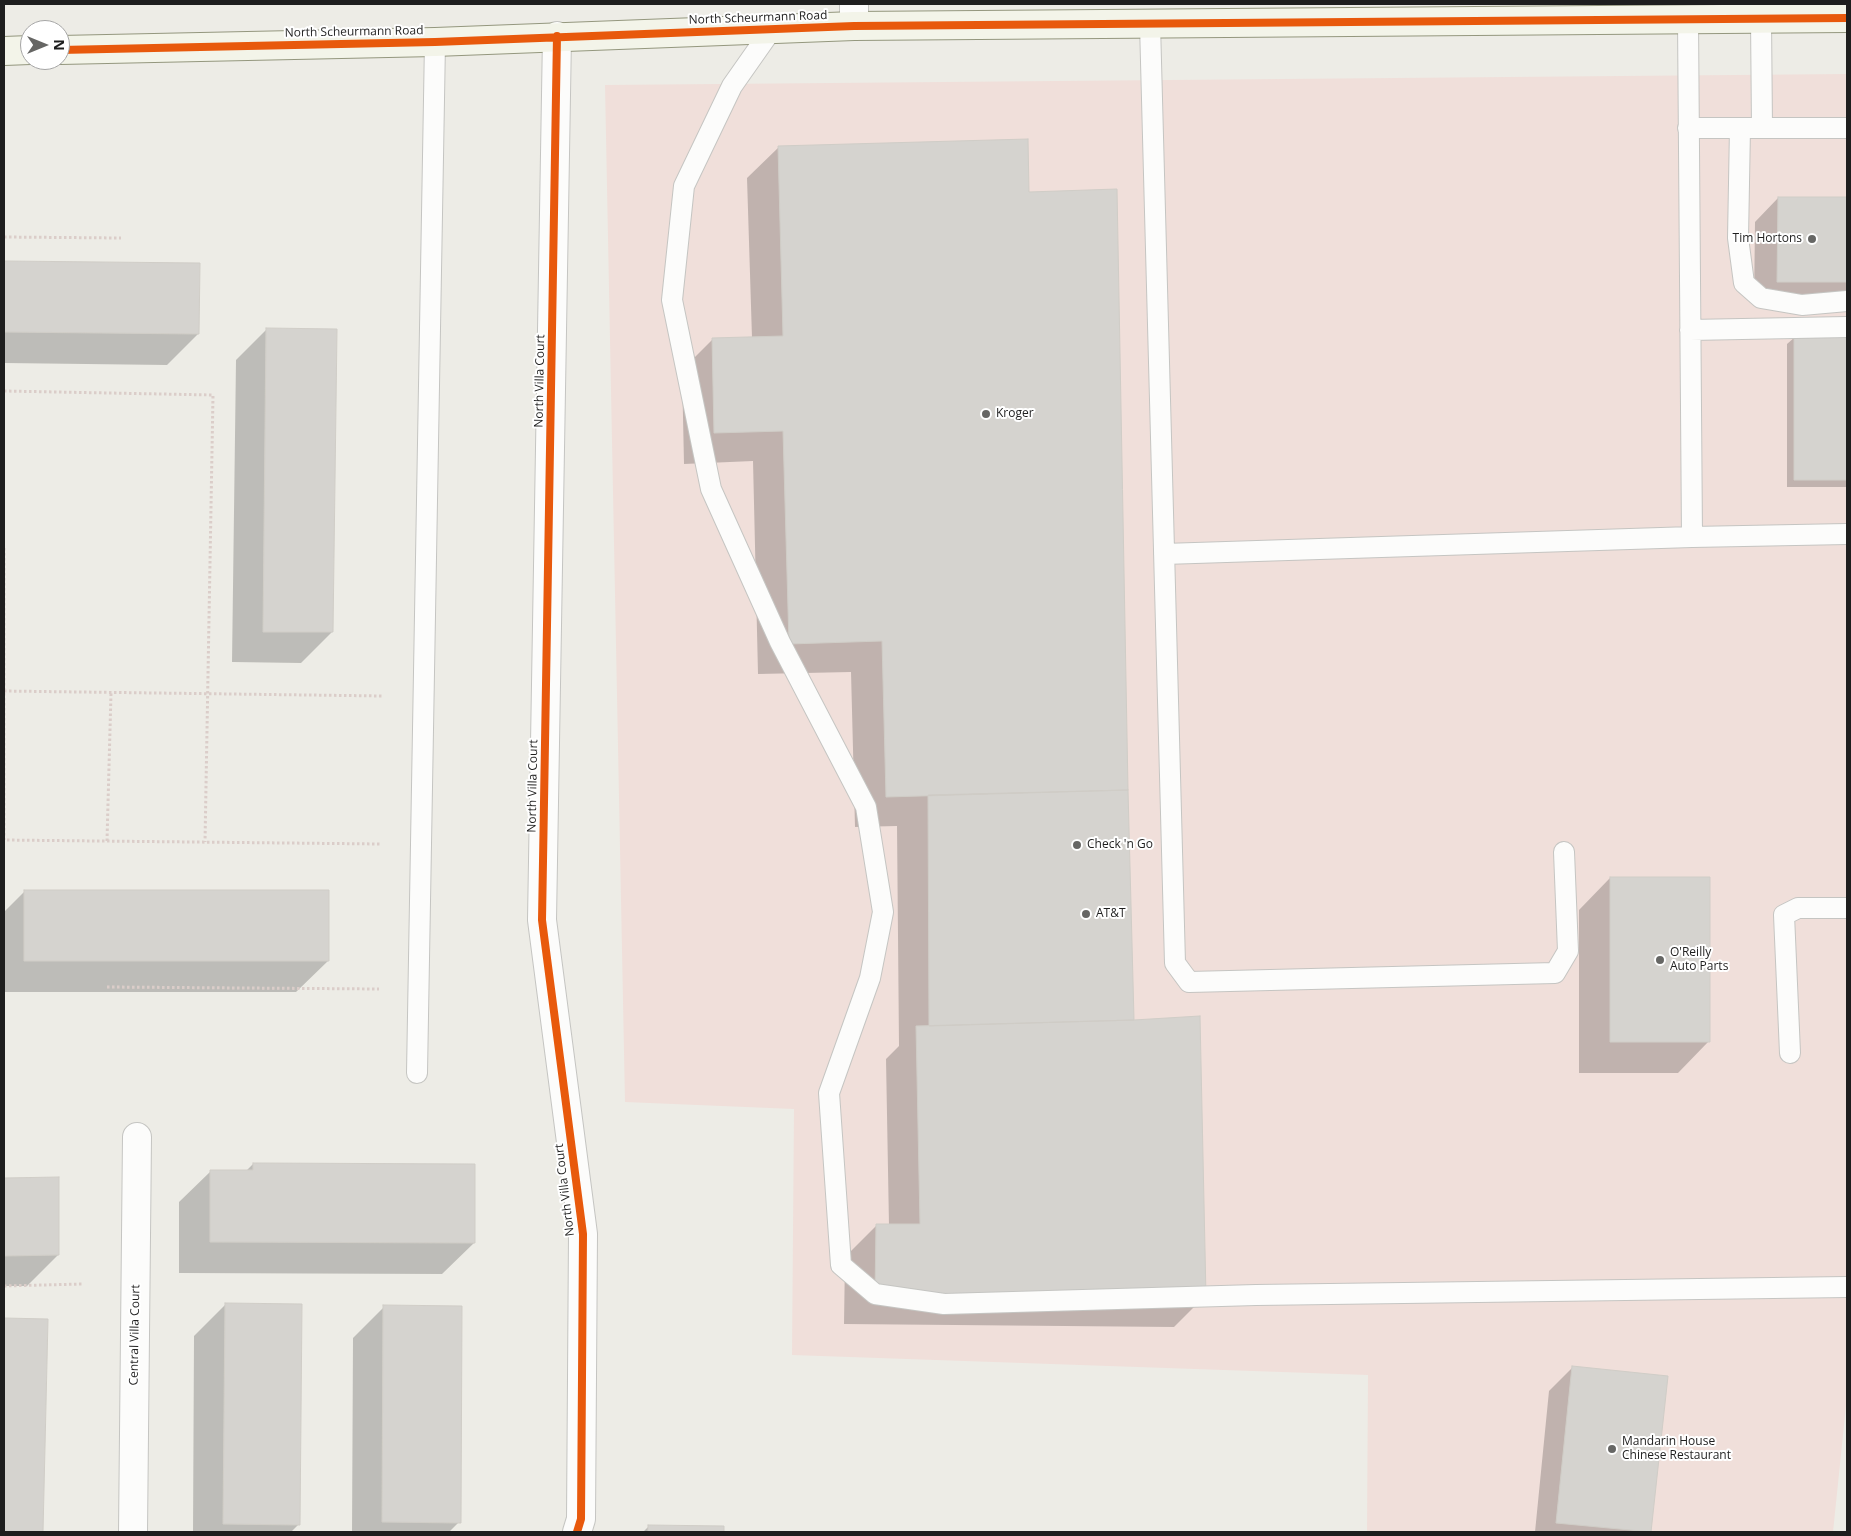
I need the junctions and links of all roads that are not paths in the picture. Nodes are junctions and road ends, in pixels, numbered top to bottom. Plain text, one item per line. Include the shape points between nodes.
1 (1515, 12) edge
2 (854, 15) edge
3 (1847, 18) edge
4 (1762, 19) junction
5 (1688, 20) junction
6 (1150, 24) junction
7 (772, 29) junction
8 (556, 36) junction
9 (435, 42) junction
10 (20, 50) edge
11 (70, 50) edge
12 (4, 51) edge
13 (1688, 128) junction
14 (1740, 128) junction
15 (1762, 128) junction
16 (1847, 128) edge
17 (1847, 301) edge
18 (1847, 327) edge
19 (1690, 330) junction
20 (1847, 534) edge
21 (1692, 537) junction
22 (1164, 554) junction
23 (1564, 852) dead end
24 (1847, 908) edge
25 (1790, 1053) dead end
26 (417, 1072) dead end
27 (137, 1137) dead end
28 (1847, 1287) edge
29 (133, 1532) edge
30 (577, 1532) edge

1 - 5 street, North Scheurmann Road
1 - 6 street, North Scheurmann Road
2 - 6 street, North Scheurmann Road
2 - 7 street, North Scheurmann Road
3 - 4 street, North Scheurmann Road
4 - 5 street, North Scheurmann Road
4 - 15 lane
5 - 13 lane
6 - 22 lane
7 - 8 street, North Scheurmann Road
7 - 28 lane via 732,86 684,186 672,300 711,489 780,642 866,807 883,912 870,978 829,1093 841,1265 875,1294 944,1304 1276,1295
8 - 9 street, North Scheurmann Road
8 - 30 street, North Villa Court via 542,920 583,1234 581,1519
9 - 11 street, North Scheurmann Road
9 - 26 lane
10 - 12 street
13 - 14 lane
13 - 19 lane
14 - 15 lane
14 - 17 lane via 1738,238 1744,283 1761,298 1802,304
15 - 16 lane
18 - 19 lane
19 - 21 lane
20 - 21 lane
21 - 22 lane
22 - 23 lane via 1175,963 1189,982 1555,973 1568,951
24 - 25 lane via 1798,908 1784,915
27 - 29 street, Central Villa Court

